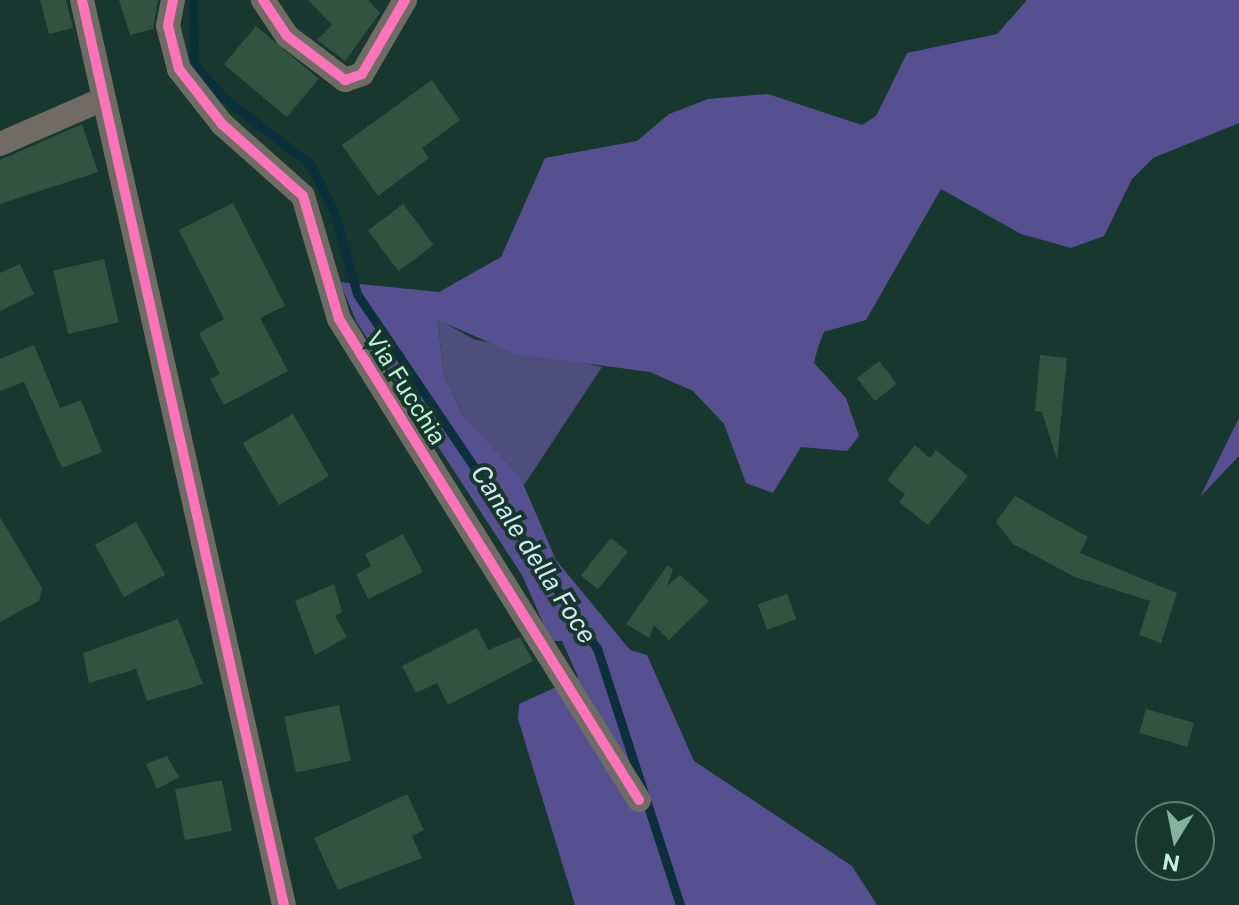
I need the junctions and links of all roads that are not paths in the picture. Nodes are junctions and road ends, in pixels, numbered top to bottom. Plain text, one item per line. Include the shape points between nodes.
1 (82, 0) edge
2 (173, 0) edge
3 (263, 0) edge
4 (405, 0) edge
5 (103, 99) junction
6 (0, 144) edge
7 (639, 800) dead end
8 (284, 905) edge

1 - 5 street
2 - 7 street, Via Fucchia via 168,26 179,69 222,124 303,196 339,319
3 - 4 street via 287,36 345,80 362,74
5 - 6 street
5 - 8 street

